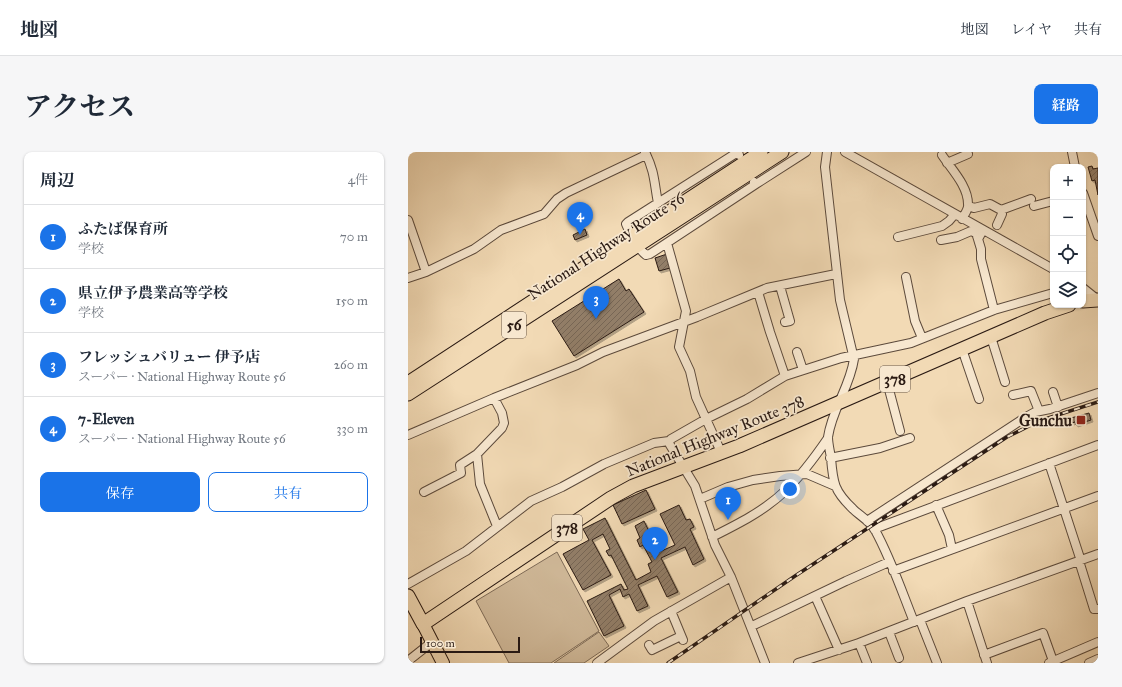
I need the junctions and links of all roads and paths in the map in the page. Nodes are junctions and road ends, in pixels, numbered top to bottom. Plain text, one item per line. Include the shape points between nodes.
1 (761, 152) edge
2 (782, 152) edge
3 (806, 152) edge
4 (827, 152) edge
5 (845, 152) edge
6 (1072, 152) edge
7 (738, 153) edge
8 (646, 154) edge
9 (968, 154) dead end
10 (942, 155) dead end
11 (947, 163) junction
12 (1074, 164) edge
13 (1086, 200) edge
14 (1050, 201) edge
15 (658, 203) junction
16 (969, 206) junction
17 (1001, 210) junction
18 (958, 217) junction
19 (408, 220) edge
20 (997, 225) dead end
21 (983, 230) junction
22 (1098, 233) edge
23 (898, 237) dead end
24 (978, 239) junction
25 (941, 240) dead end
26 (635, 241) junction
27 (667, 243) junction
28 (1050, 267) edge
29 (426, 272) junction
30 (836, 274) junction
31 (408, 278) edge
32 (906, 278) dead end
33 (780, 286) junction
34 (1086, 290) edge
35 (758, 292) junction
36 (1050, 294) edge
37 (1098, 300) edge
38 (1086, 301) edge
39 (1060, 308) edge
40 (994, 310) junction
41 (684, 322) junction
42 (785, 322) dead end
43 (991, 337) junction
44 (922, 338) junction
45 (962, 349) junction
46 (797, 352) dead end
47 (853, 356) junction
48 (803, 370) junction
49 (786, 376) junction
50 (887, 382) junction
51 (1005, 382) dead end
52 (408, 383) edge
53 (1053, 392) dead end
54 (1098, 393) edge
55 (408, 394) edge
56 (1013, 395) dead end
57 (494, 398) junction
58 (978, 399) dead end
59 (838, 404) junction
60 (1058, 406) junction
61 (1039, 411) junction
62 (706, 419) junction
63 (900, 431) dead end
64 (408, 435) edge
65 (828, 438) junction
66 (910, 438) dead end
67 (669, 441) junction
68 (1098, 445) edge
69 (721, 452) junction
70 (477, 454) junction
71 (830, 458) junction
72 (1049, 463) junction
73 (684, 467) junction
74 (801, 474) junction
75 (835, 486) junction
76 (424, 492) dead end
77 (1098, 496) edge
78 (700, 499) junction
79 (936, 506) junction
80 (1064, 509) junction
81 (867, 521) junction
82 (497, 526) junction
83 (874, 529) junction
84 (712, 537) junction
85 (952, 549) junction
86 (1098, 554) edge
87 (1080, 561) junction
88 (889, 562) junction
89 (893, 571) junction
90 (731, 577) junction
91 (408, 584) edge
92 (815, 596) junction
93 (967, 601) junction
94 (410, 604) edge
95 (1098, 609) edge
96 (671, 611) junction
97 (917, 621) junction
98 (423, 624) junction
99 (752, 626) junction
100 (889, 632) junction
101 (432, 642) junction
102 (1098, 642) edge
103 (859, 643) junction
104 (649, 644) dead end
105 (839, 650) junction
106 (899, 658) dead end
107 (1098, 659) edge
108 (408, 661) edge
109 (984, 661) edge
110 (1050, 662) edge
111 (443, 663) edge
112 (597, 663) edge
113 (765, 663) edge
114 (798, 663) edge
115 (867, 663) edge
116 (937, 663) edge
117 (1089, 663) edge

1 - 26 highway, National Highway Route 56 / 56
2 - 26 highway, National Highway Route 56 / 56
3 - 27 street
4 - 30 street via 825,167
5 - 18 street
6 - 12 street
7 - 15 street
8 - 15 street via 655,178
8 - 29 street via 566,193 544,214 502,230 474,249
9 - 11 street
10 - 11 street
11 - 16 street via 963,187
13 - 22 street
14 - 17 street via 1032,201
15 - 26 street via 626,224
16 - 17 street via 974,208 990,204
16 - 18 street
17 - 20 street
18 - 21 street
18 - 23 street via 942,226
19 - 29 street
21 - 24 street
21 - 28 street
24 - 25 street via 976,233 971,231
24 - 40 street
26 - 27 street via 646,255
26 - 52 highway, National Highway Route 56 / 56
26 - 55 highway, National Highway Route 56 / 56
27 - 41 street via 686,311
29 - 31 street
30 - 33 street
30 - 47 street via 841,308
32 - 44 street via 915,321
33 - 35 street
33 - 42 street via 790,321
34 - 37 street
35 - 41 street
35 - 49 street
36 - 40 street
37 - 38 highway
39 - 43 highway, National Highway Route 378 / 378
40 - 44 street
41 - 57 street via 603,352
41 - 62 street via 679,347
43 - 45 highway, National Highway Route 378 / 378
43 - 51 street
44 - 47 street
45 - 50 highway, National Highway Route 378 / 378
45 - 58 street
46 - 48 street
47 - 48 street
47 - 59 street via 852,368
48 - 49 street
49 - 62 street
50 - 59 highway, National Highway Route 378 / 378
50 - 63 street
53 - 60 street
54 - 60 street
56 - 61 street via 1031,391
57 - 64 street
57 - 70 street via 504,423
59 - 65 street
59 - 69 highway, National Highway Route 378 / 378
60 - 61 street
61 - 81 street via 1000,433
62 - 67 street
62 - 69 street
65 - 71 street
65 - 74 street
66 - 71 street via 880,448
67 - 73 street
67 - 82 street via 654,442 604,464 531,502
68 - 72 street
69 - 73 highway, National Highway Route 378 / 378
70 - 76 street via 460,465 461,473
70 - 82 street via 480,484
71 - 75 street
72 - 79 street
72 - 80 street
73 - 78 street via 696,486
73 - 98 highway, National Highway Route 378 / 378 via 623,491
74 - 75 street
74 - 78 street via 753,480
74 - 84 street via 768,505
75 - 81 street via 853,509
77 - 80 street
78 - 84 street
79 - 83 street
79 - 85 street via 949,535
80 - 85 street
80 - 87 street
81 - 83 street
82 - 91 street via 466,551
83 - 88 street
84 - 90 street
85 - 89 street
86 - 87 street
87 - 93 street
87 - 95 street via 1094,609
88 - 89 street
88 - 92 street
89 - 97 street
90 - 96 street
90 - 99 street
92 - 99 street
92 - 105 street
93 - 97 street
93 - 109 street
94 - 98 highway
96 - 104 street via 682,638 652,650
96 - 112 street
97 - 100 street
97 - 116 street
98 - 101 main road
99 - 113 street
100 - 103 street
100 - 106 street
101 - 108 street
101 - 111 main road
102 - 110 street
103 - 105 street
103 - 115 street
105 - 114 street
107 - 117 street
109 - 110 street via 1043,633

